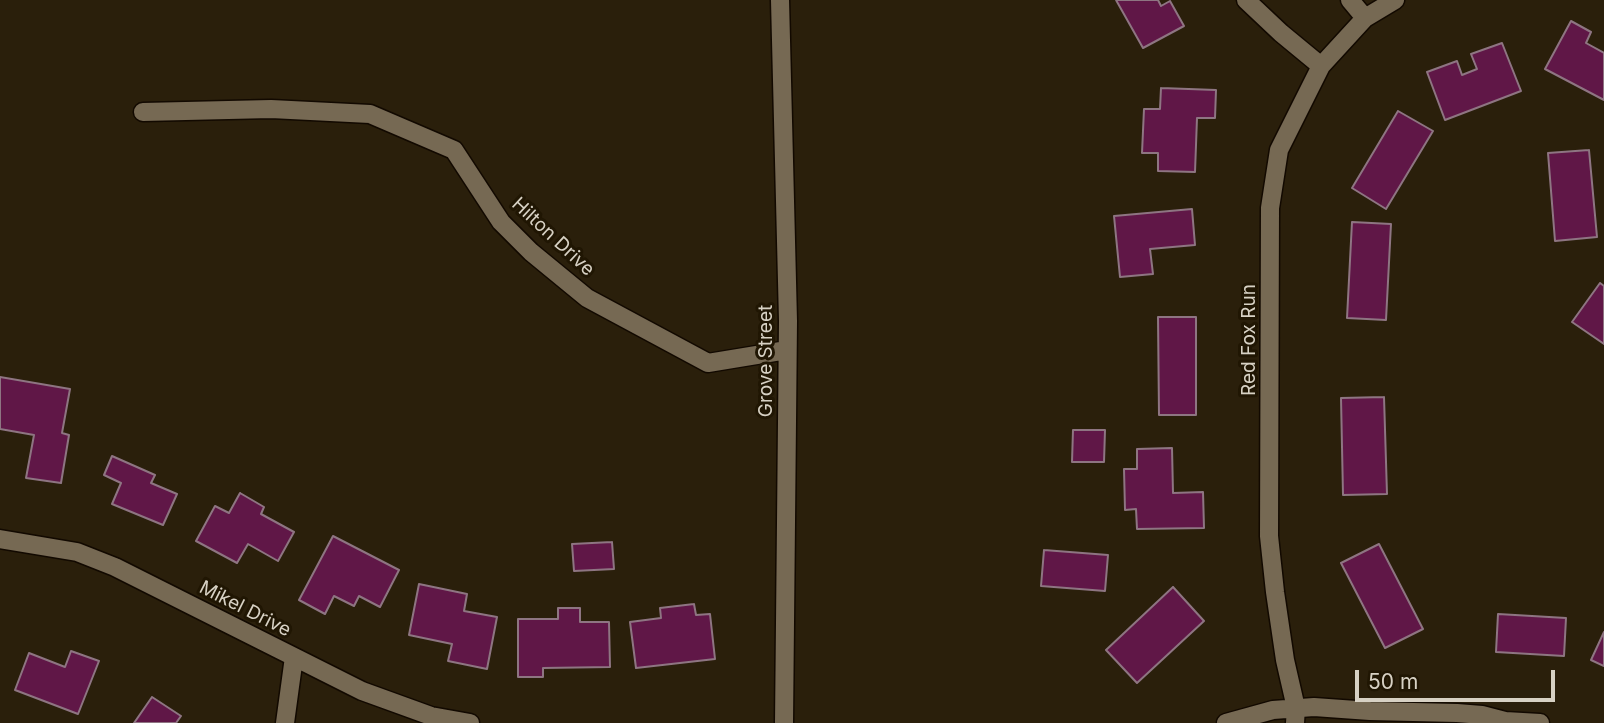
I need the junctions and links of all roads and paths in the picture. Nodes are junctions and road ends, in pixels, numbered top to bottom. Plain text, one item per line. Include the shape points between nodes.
1 (780, 0) edge
2 (1246, 0) edge
3 (1350, 0) edge
4 (1395, 0) edge
5 (1365, 18) junction
6 (1321, 66) junction
7 (143, 112) dead end
8 (787, 350) junction
9 (0, 539) edge
10 (294, 657) junction
11 (1296, 715) edge
12 (285, 723) edge
13 (470, 723) edge
14 (784, 723) edge
15 (1226, 723) edge
16 (1540, 723) edge

1 - 8 street, Grove Street
2 - 6 street
3 - 5 street
4 - 5 street, Red Fox Run
5 - 6 street, Red Fox Run
6 - 11 street, Red Fox Run via 1279,150 1270,208 1269,536
7 - 8 street, Hilton Drive via 271,109 370,114 454,150 501,222 587,298 708,363
8 - 14 street, Grove Street
9 - 10 street, Mikel Drive via 77,552 115,567
10 - 12 street
10 - 13 street, Mikel Drive via 362,691 431,716
11 - 15 street via 1273,710
11 - 16 street via 1457,713

